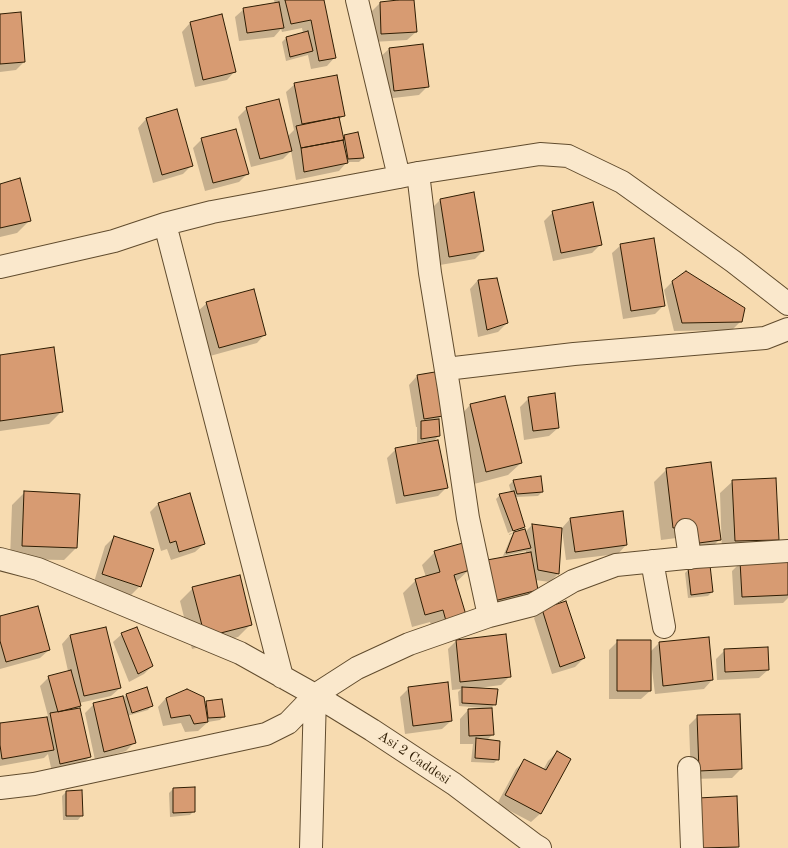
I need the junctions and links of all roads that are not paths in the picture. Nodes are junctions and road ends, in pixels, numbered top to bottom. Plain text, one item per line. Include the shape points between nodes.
1 (358, 0) edge
2 (408, 175) junction
3 (166, 224) junction
4 (0, 267) edge
5 (788, 304) edge
6 (788, 330) edge
7 (446, 369) junction
8 (686, 530) dead end
9 (788, 551) edge
10 (690, 558) junction
11 (0, 559) edge
12 (652, 561) junction
13 (489, 616) junction
14 (664, 627) dead end
15 (282, 677) junction
16 (315, 695) junction
17 (689, 768) dead end
18 (0, 788) edge
19 (310, 848) edge
20 (540, 848) edge
21 (692, 848) edge

1 - 2 street
2 - 3 street via 212,212
2 - 5 street via 540,154 568,156 622,182
2 - 7 street via 430,273
3 - 4 street via 114,241
3 - 15 street
6 - 7 street via 765,338 574,354
7 - 13 street via 468,518
8 - 10 street
9 - 10 street
10 - 12 street
11 - 15 street, Asi 2 Caddesi via 38,569 117,601 240,653
12 - 13 street via 616,565 572,581 532,605
12 - 14 street
13 - 16 street via 409,644 357,668
15 - 16 street, Asi 2 Caddesi
16 - 18 street via 288,723 266,734 34,784
16 - 19 street
16 - 20 street, Asi 2 Caddesi via 454,784
17 - 21 street

